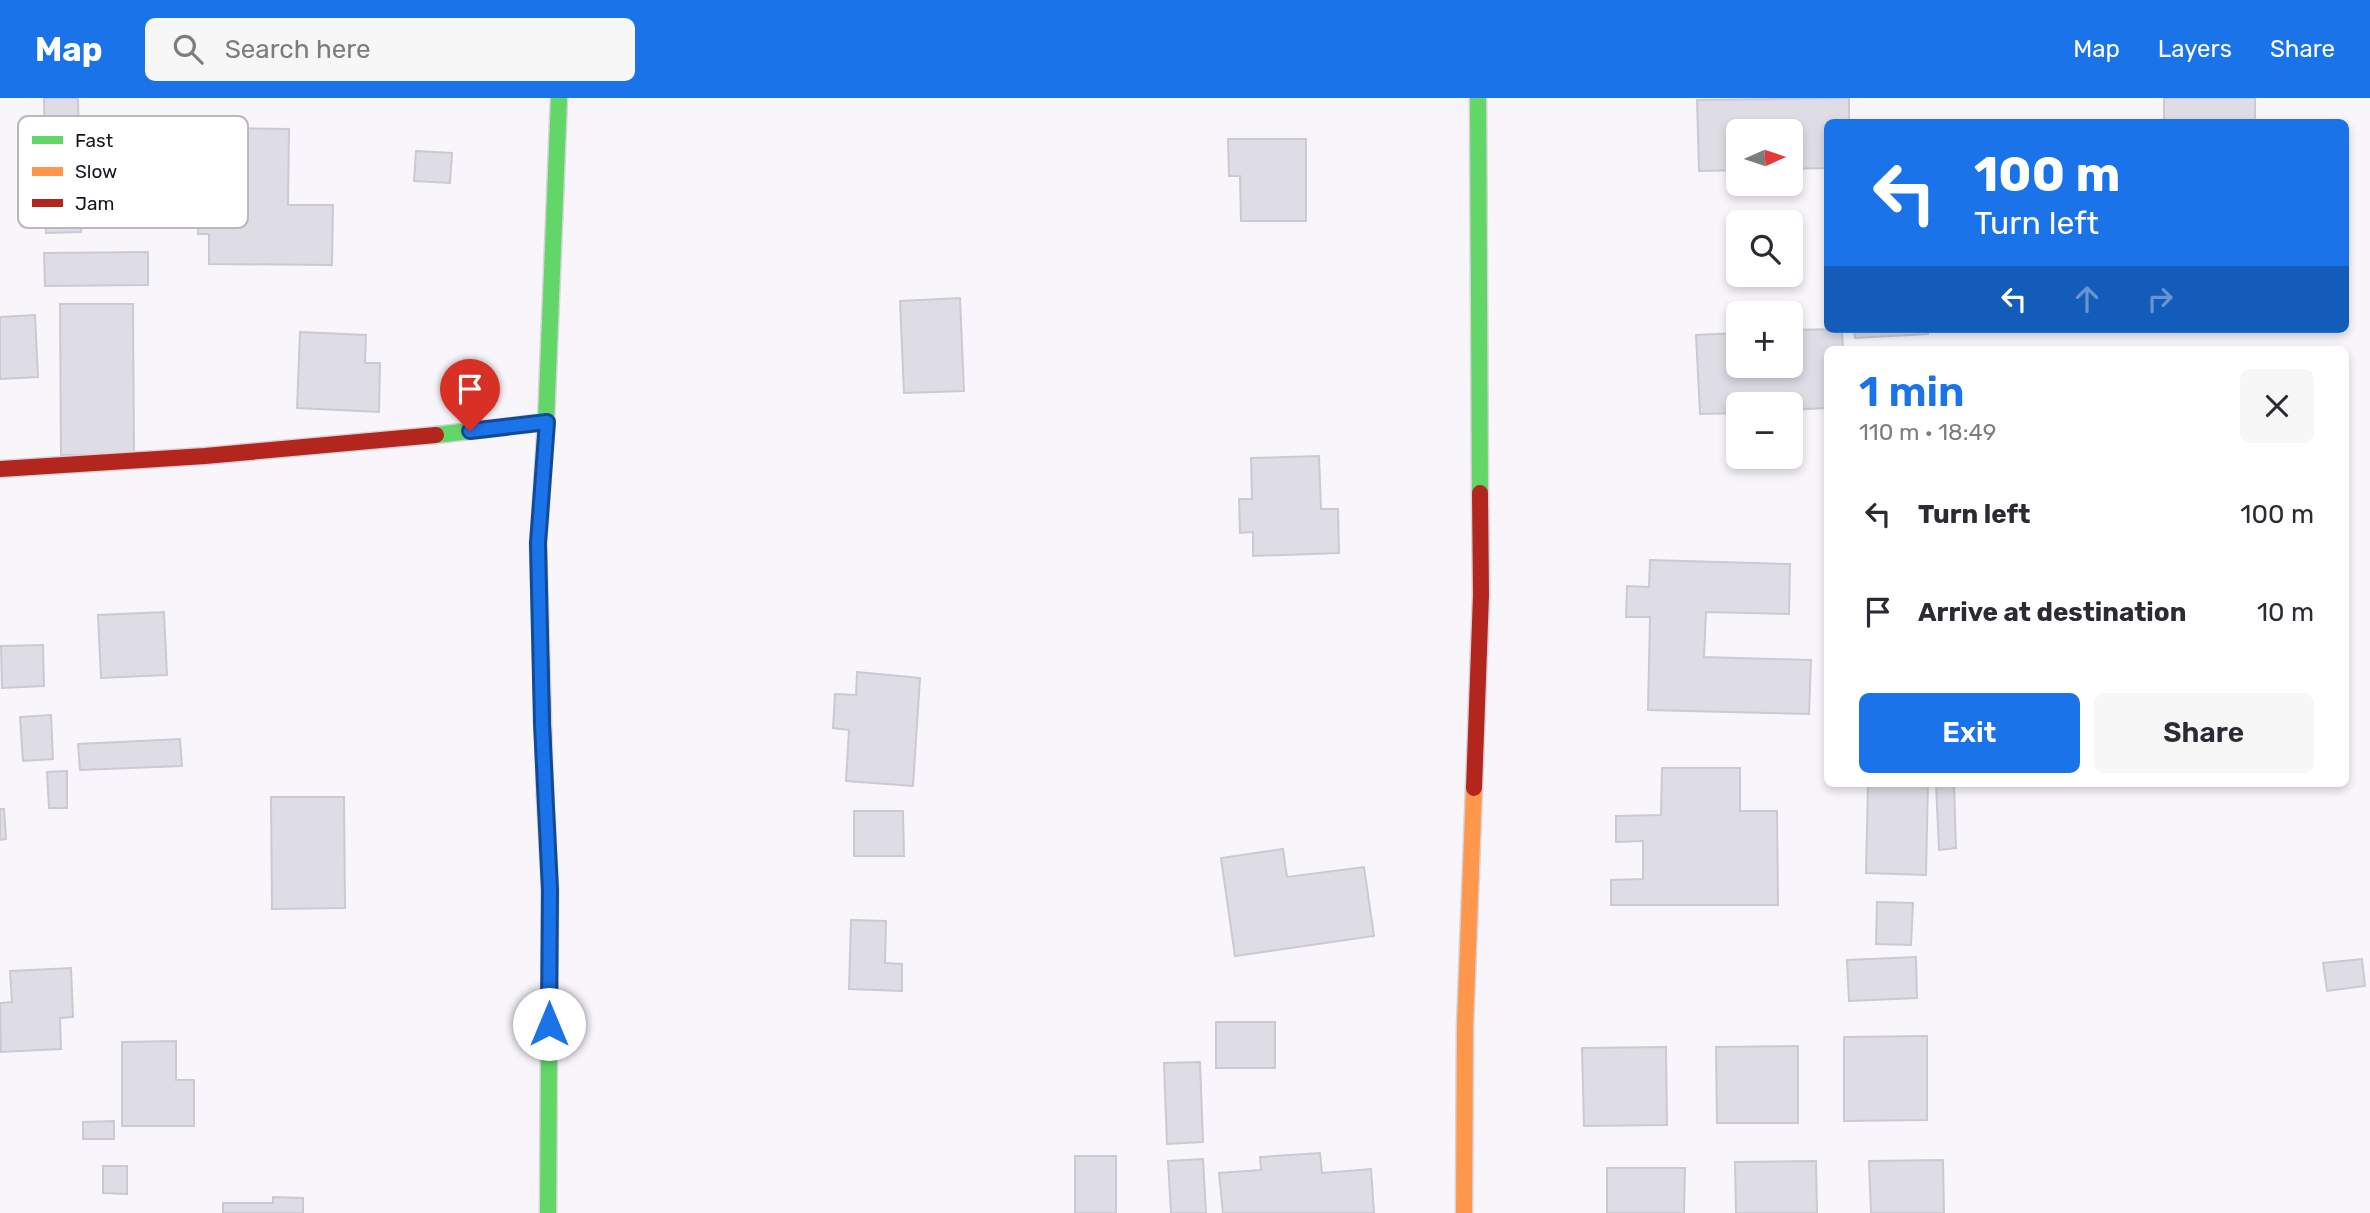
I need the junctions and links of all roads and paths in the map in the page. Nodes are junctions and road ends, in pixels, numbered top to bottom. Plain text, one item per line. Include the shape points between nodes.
1 (559, 98) edge
2 (1478, 98) edge
3 (547, 422) junction
4 (0, 469) edge
5 (548, 1213) edge
6 (1464, 1213) edge

1 - 3 street
2 - 6 street via 1480,595 1465,1027
3 - 4 street via 367,443
3 - 5 street via 538,543 550,890

